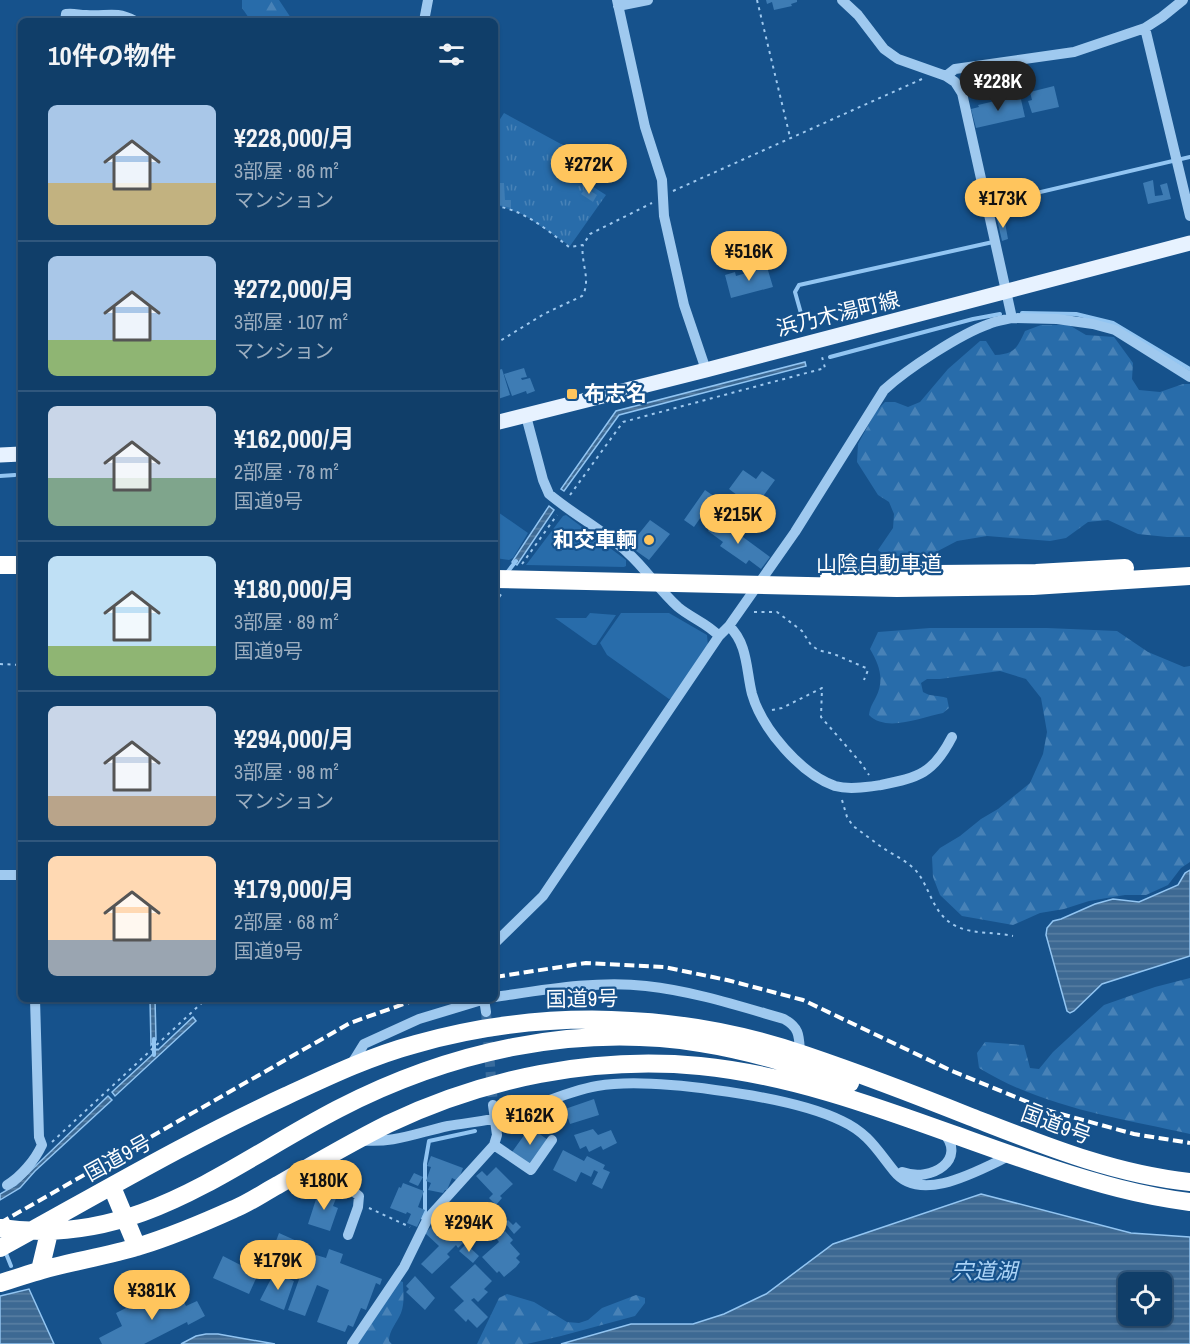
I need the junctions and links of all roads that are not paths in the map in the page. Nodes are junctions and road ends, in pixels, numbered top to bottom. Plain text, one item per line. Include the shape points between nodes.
1 (428, 0) edge
2 (648, 0) edge
3 (842, 0) edge
4 (1184, 0) edge
5 (617, 3) edge
6 (65, 18) edge
7 (127, 18) edge
8 (425, 18) edge
9 (1145, 28) junction
10 (946, 76) junction
11 (1190, 216) edge
12 (1190, 243) edge
13 (1005, 292) junction
14 (1012, 318) junction
15 (706, 370) junction
16 (1190, 377) edge
17 (526, 416) junction
18 (498, 422) edge
19 (18, 454) edge
20 (0, 455) edge
21 (0, 565) edge
22 (18, 565) edge
23 (1190, 565) edge
24 (498, 571) edge
25 (0, 574) edge
26 (18, 574) edge
27 (1190, 576) edge
28 (775, 580) junction
29 (501, 582) edge
30 (729, 626) junction
31 (719, 636) junction
32 (952, 737) dead end
33 (0, 875) edge
34 (18, 875) edge
35 (498, 940) edge
36 (498, 998) edge
37 (34, 1002) edge
38 (474, 1002) edge
39 (484, 1002) edge
40 (486, 1012) tunnel mouth
41 (800, 1053) junction
42 (500, 1055) junction
43 (351, 1066) junction
44 (493, 1105) tunnel mouth
45 (495, 1118) junction
46 (940, 1129) junction
47 (359, 1140) junction
48 (552, 1140) dead end
49 (494, 1145) junction
50 (1011, 1155) junction
51 (1080, 1158) junction
52 (314, 1165) junction
53 (890, 1167) junction
54 (1190, 1182) edge
55 (7, 1185) dead end
56 (112, 1187) junction
57 (1190, 1202) edge
58 (52, 1219) junction
59 (0, 1228) edge
60 (348, 1235) dead end
61 (0, 1239) edge
62 (137, 1247) junction
63 (0, 1248) edge
64 (33, 1273) junction
65 (0, 1283) edge
66 (352, 1344) edge

1 - 8 street
2 - 5 street
3 - 10 street via 884,49 898,59
4 - 9 street
5 - 15 street via 645,127 662,180 664,216 684,305
6 - 7 street via 74,13 117,14
9 - 10 street via 1074,52 955,69
9 - 11 street
10 - 13 street via 962,93
12 - 13 main road, 浜乃木湯町線
13 - 14 street
13 - 15 main road, 浜乃木湯町線
14 - 16 street via 1057,319 1115,330
14 - 30 street via 975,329 897,378 885,390 795,532
15 - 17 main road, 浜乃木湯町線
17 - 18 main road, 浜乃木湯町線
17 - 31 street via 549,494 628,553 673,602
19 - 20 main road
21 - 22 highway
23 - 28 highway, 山陰自動車道
24 - 28 highway, 山陰自動車道
25 - 26 highway
27 - 28 highway, 山陰自動車道 via 1033,586 897,588
28 - 29 highway, 山陰自動車道
30 - 31 street
30 - 32 street via 741,640 753,694 771,735 824,781 849,788 924,774
31 - 35 street via 543,896
33 - 34 street
36 - 41 street via 573,986 644,986 696,994 793,1024
37 - 55 street via 42,1145 37,1156
38 - 43 street via 419,1019 364,1044
39 - 40 street
41 - 43 highway, 国道9号 via 726,1033 658,1022 555,1020 469,1031
41 - 51 highway, 国道9号
42 - 46 highway via 602,1048 700,1054 815,1083
42 - 51 highway via 569,1039 602,1037 636,1036 702,1043 800,1067
42 - 59 highway via 434,1067 367,1095 190,1194 148,1212 75,1229
42 - 61 highway via 372,1104 195,1203 150,1223 77,1240
43 - 56 highway, 国道9号 via 224,1125
44 - 45 street
45 - 47 street via 393,1141
45 - 49 street
45 - 53 street via 598,1086 640,1083 713,1089 765,1098 841,1120 871,1140
46 - 47 highway, 国道9号 via 825,1092 740,1072 700,1066 621,1064 496,1084 422,1109
46 - 50 highway, 国道9号
46 - 53 street via 951,1148 941,1168 920,1176
47 - 52 highway, 国道9号
48 - 49 street via 531,1170
49 - 66 street via 428,1218 404,1267
50 - 53 street via 962,1178 934,1184 902,1179
50 - 57 highway, 国道9号 via 1116,1189
51 - 54 highway, 国道9号 via 1166,1180
52 - 60 street via 359,1196
52 - 62 highway, 国道9号 via 238,1207
56 - 58 highway, 国道9号
56 - 62 highway
58 - 63 highway, 国道9号
58 - 64 highway
62 - 64 highway, 国道9号
64 - 65 highway, 国道9号

